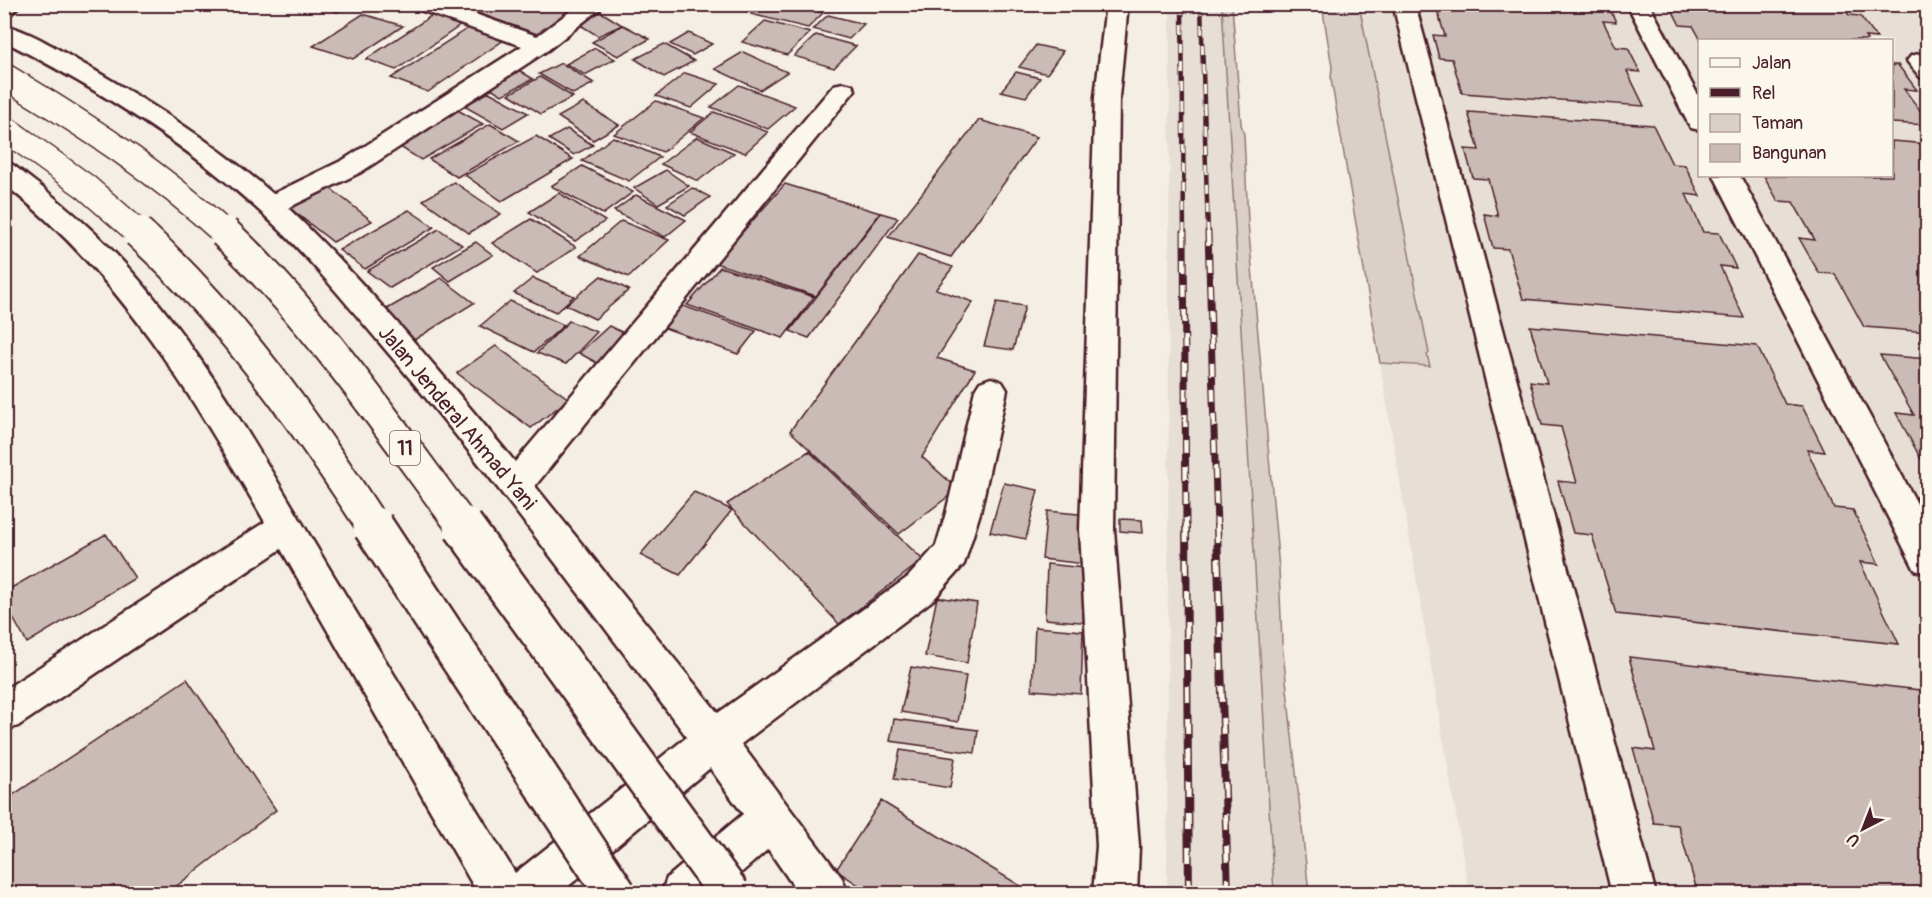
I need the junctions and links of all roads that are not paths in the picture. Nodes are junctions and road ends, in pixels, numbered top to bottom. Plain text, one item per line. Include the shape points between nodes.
1 (9, 4) edge
2 (425, 4) edge
3 (595, 4) edge
4 (1117, 4) edge
5 (1404, 4) edge
6 (1638, 4) edge
7 (4, 8) edge
8 (4, 32) edge
9 (540, 45) junction
10 (4, 76) edge
11 (843, 90) dead end
12 (1698, 119) edge
13 (4, 128) edge
14 (4, 171) edge
15 (1728, 177) edge
16 (270, 206) junction
17 (991, 390) dead end
18 (516, 486) junction
19 (286, 527) junction
20 (1928, 559) edge
21 (4, 713) edge
22 (714, 740) junction
23 (771, 819) junction
24 (503, 894) edge
25 (524, 894) edge
26 (616, 894) edge
27 (683, 894) edge
28 (730, 894) edge
29 (826, 894) edge
30 (1115, 894) edge
31 (1634, 894) edge

1 - 7 main road
2 - 9 main road
3 - 9 main road
4 - 30 main road via 1107,97 1097,530 1118,846
5 - 31 main road
6 - 12 main road
8 - 16 main road, Jalan Jenderal Ahmad Yani via 138,106
9 - 16 main road via 352,166
10 - 28 main road, 11, bridge via 92,128 184,198 278,285 486,556
11 - 18 main road
13 - 26 main road, bridge via 38,149 128,221 224,319 293,406
14 - 19 main road via 73,226 138,300 200,388
15 - 20 main road
16 - 18 main road, Jalan Jenderal Ahmad Yani via 320,255
17 - 22 main road via 951,553 921,588
18 - 22 main road, Jalan Jenderal Ahmad Yani
19 - 21 main road
19 - 24 main road
22 - 23 main road, Jalan Jenderal Ahmad Yani
22 - 25 main road
23 - 27 main road
23 - 29 main road, Jalan Jenderal Ahmad Yani

